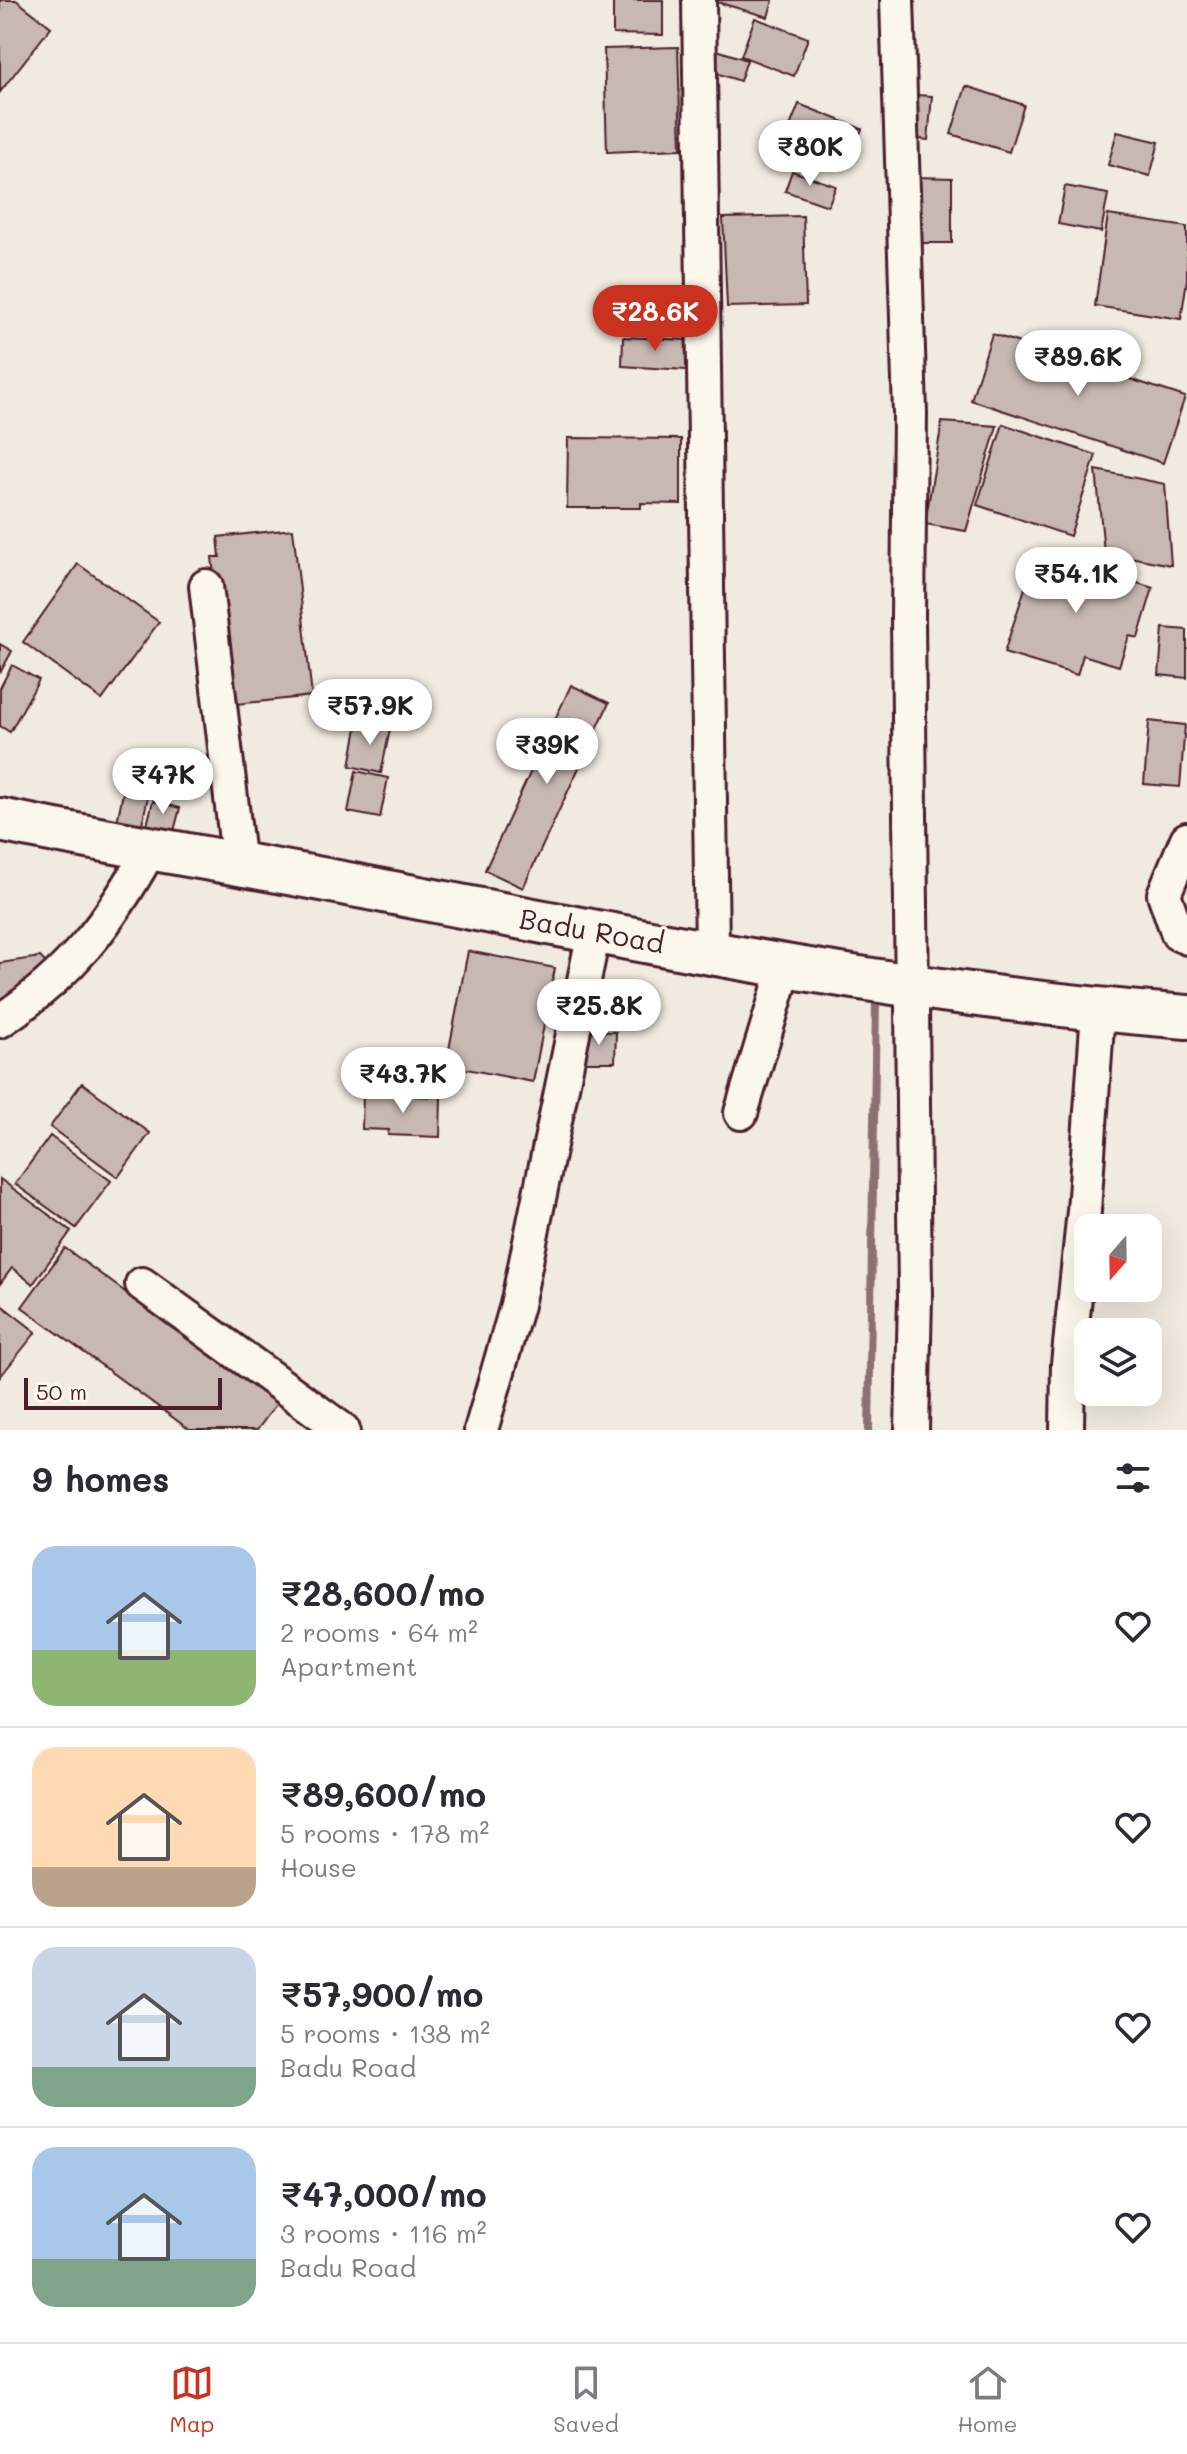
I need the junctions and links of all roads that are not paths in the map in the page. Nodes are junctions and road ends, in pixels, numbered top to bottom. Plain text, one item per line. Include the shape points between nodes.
1 (699, 0) edge
2 (897, 0) edge
3 (206, 586) dead end
4 (0, 820) edge
5 (1187, 839) edge
6 (149, 851) junction
7 (239, 866) junction
8 (594, 932) junction
9 (1187, 938) edge
10 (712, 951) junction
11 (786, 964) junction
12 (911, 985) junction
13 (1098, 1011) junction
14 (1187, 1017) edge
15 (0, 1021) edge
16 (741, 1113) dead end
17 (142, 1284) dead end
18 (343, 1430) edge
19 (481, 1430) edge
20 (912, 1430) edge
21 (1067, 1430) edge

1 - 10 street
2 - 12 street via 910,413
3 - 7 street
4 - 6 main road, Badu Road
5 - 9 street via 1164,894 1178,934
6 - 7 main road, Badu Road
6 - 15 street via 126,893 74,962 42,993
7 - 8 main road, Badu Road
8 - 10 main road, Badu Road
8 - 19 street via 517,1305
10 - 11 main road, Badu Road
11 - 12 main road, Badu Road
11 - 16 street
12 - 13 main road, Badu Road
12 - 20 street
13 - 14 main road, Badu Road
13 - 21 street
17 - 18 street

